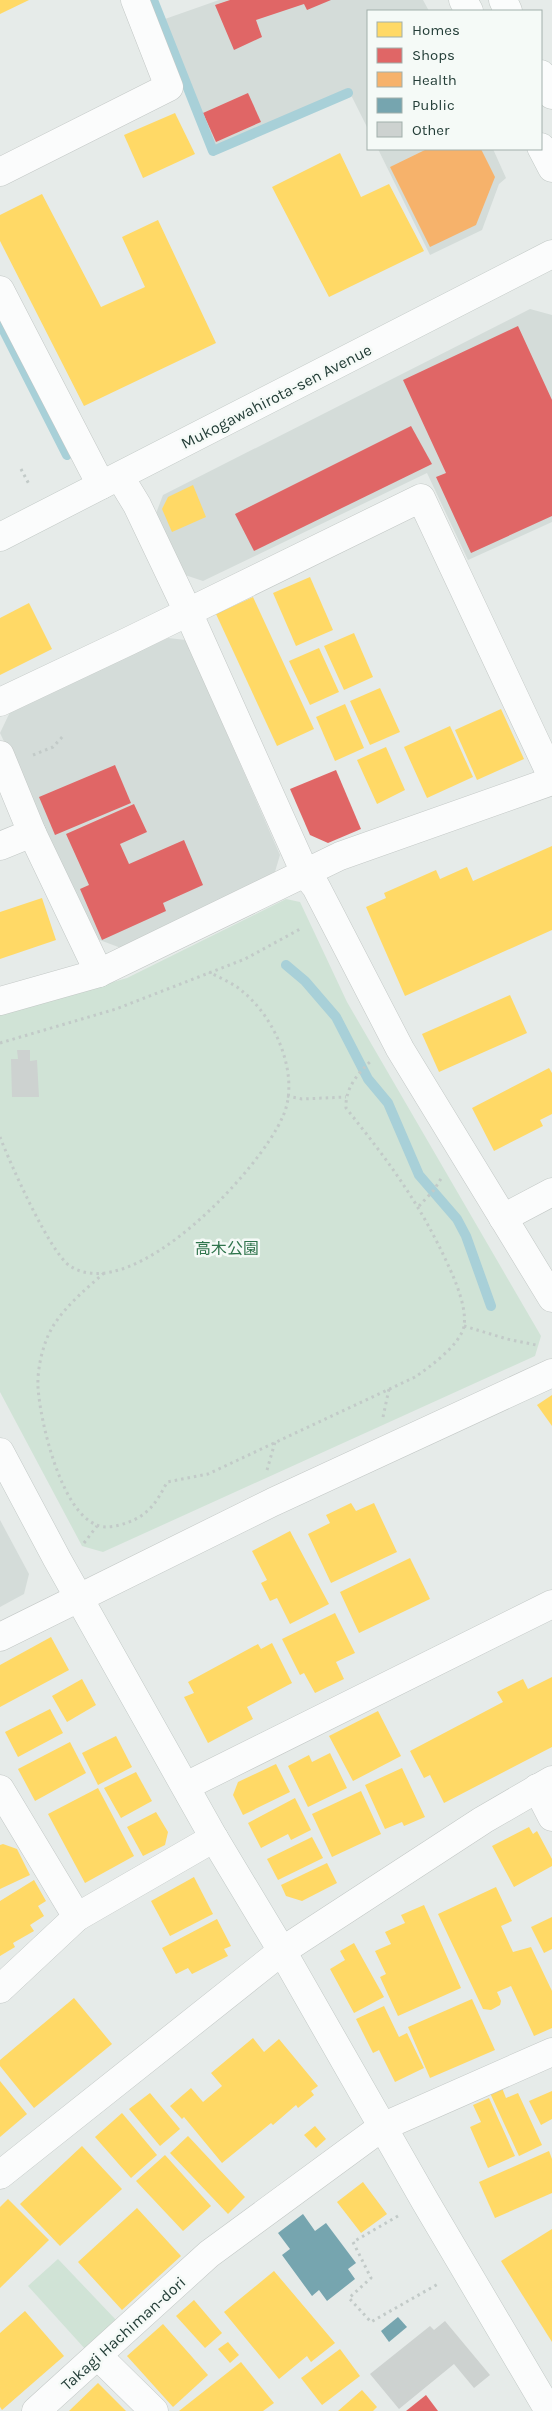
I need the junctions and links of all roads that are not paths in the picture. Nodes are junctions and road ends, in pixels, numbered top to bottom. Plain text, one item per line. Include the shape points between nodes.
1 (135, 0) edge
2 (542, 76) edge
3 (552, 95) edge
4 (542, 149) edge
5 (552, 168) edge
6 (0, 172) edge
7 (552, 254) edge
8 (0, 290) edge
9 (110, 481) junction
10 (0, 537) edge
11 (188, 612) junction
12 (0, 702) edge
13 (0, 755) edge
14 (552, 779) edge
15 (32, 833) junction
16 (0, 846) edge
17 (305, 873) junction
18 (99, 973) junction
19 (0, 1000) edge
20 (552, 1192) edge
21 (503, 1218) junction
22 (552, 1298) edge
23 (552, 1373) edge
24 (0, 1452) edge
25 (79, 1598) junction
26 (552, 1604) edge
27 (0, 1637) edge
28 (545, 1784) edge
29 (186, 1786) junction
30 (0, 1789) edge
31 (552, 1817) edge
32 (7, 1819) edge
33 (214, 1838) junction
34 (77, 1917) junction
35 (282, 1951) junction
36 (0, 1989) edge
37 (552, 2052) edge
38 (382, 2127) junction
39 (0, 2175) edge
40 (98, 2356) junction
41 (36, 2411) edge
42 (154, 2411) edge
43 (548, 2411) edge

1 - 6 street via 169,87
2 - 3 street
4 - 5 street
7 - 9 street, Mukogawahirota-sen Avenue
8 - 9 street
9 - 10 street, Mukogawahirota-sen Avenue
9 - 11 street via 137,505
11 - 12 street
11 - 14 street via 421,498
11 - 17 street
13 - 15 street
14 - 17 street via 340,856
15 - 16 street
15 - 18 street
17 - 18 street
17 - 21 street via 316,887 398,1044
18 - 19 street
20 - 21 street
21 - 22 street
23 - 25 street via 272,1502
24 - 25 street
25 - 27 street
25 - 29 street
26 - 29 street
28 - 31 street
28 - 35 street via 483,1820
29 - 33 street
30 - 32 street
32 - 34 street
33 - 34 street
33 - 35 street
34 - 36 street
35 - 38 street
35 - 39 street
37 - 38 street, Takagi Hachiman-dori
38 - 40 street, Takagi Hachiman-dori via 209,2254
38 - 43 street
40 - 41 street, Takagi Hachiman-dori
40 - 42 street

